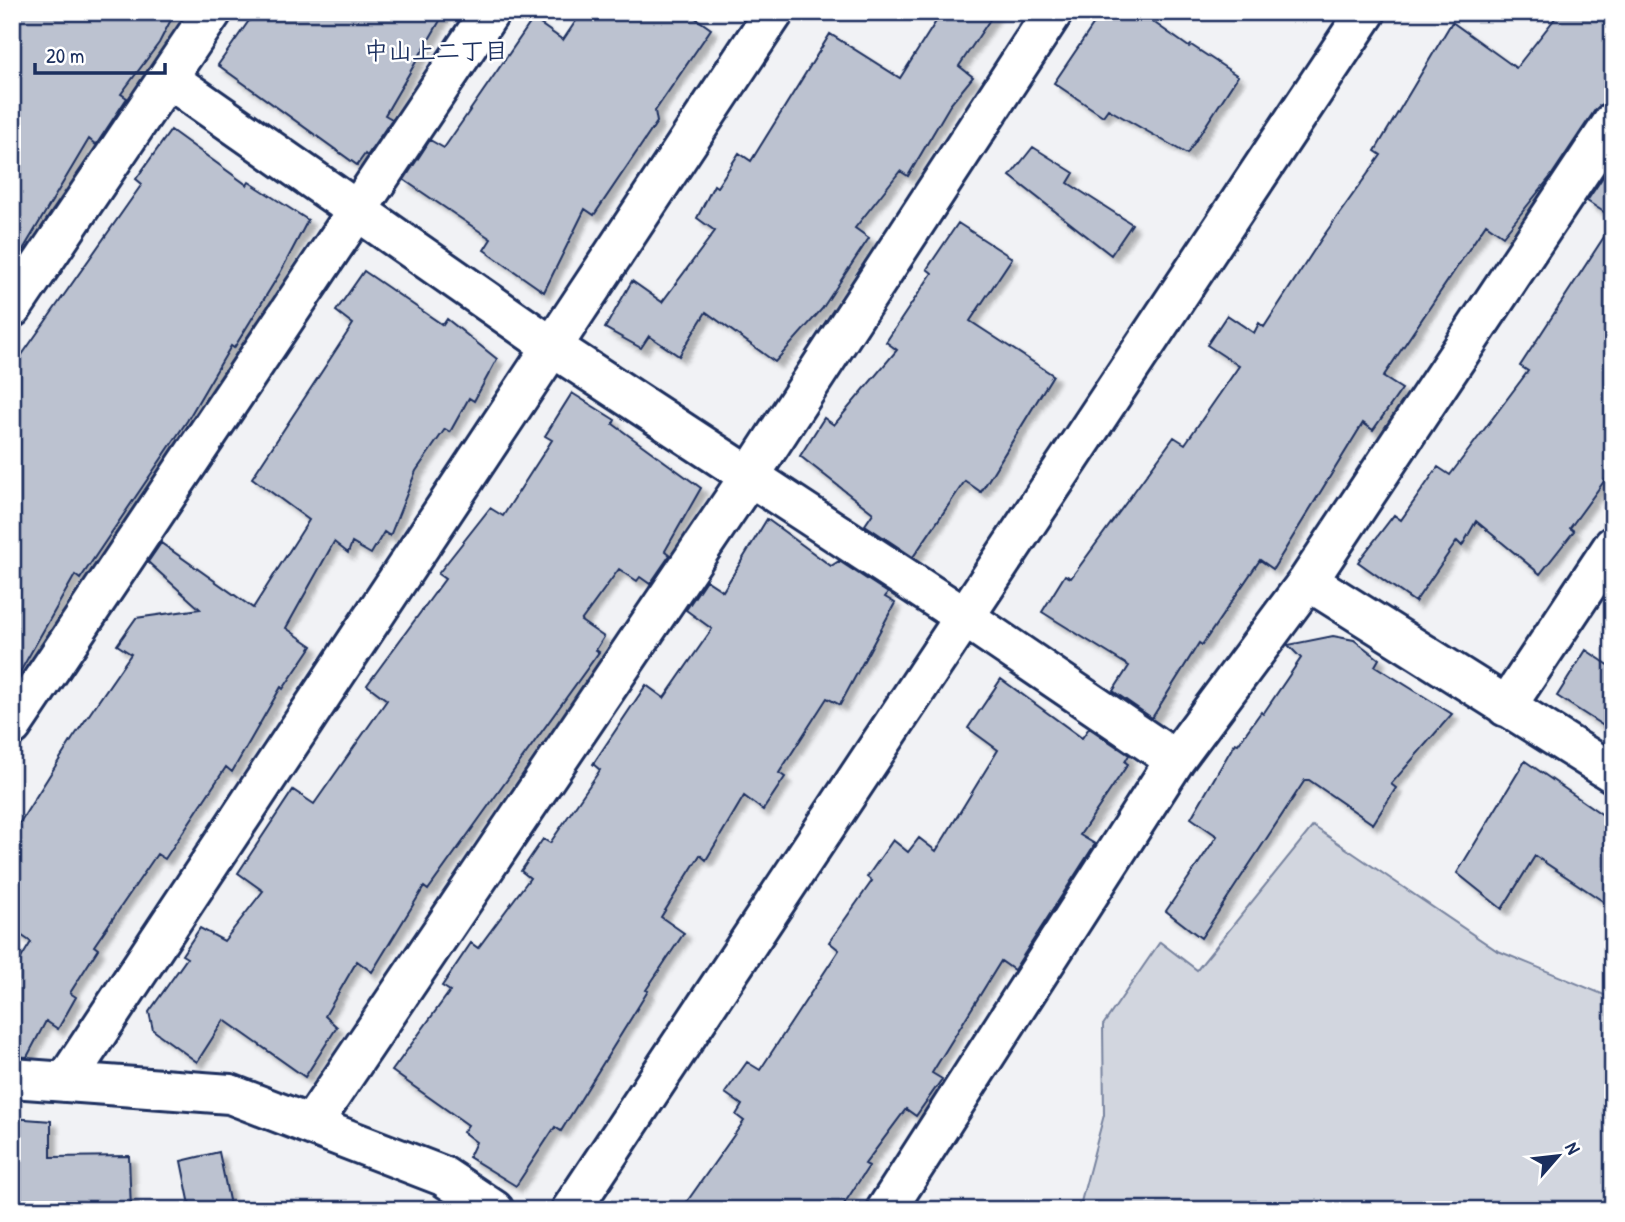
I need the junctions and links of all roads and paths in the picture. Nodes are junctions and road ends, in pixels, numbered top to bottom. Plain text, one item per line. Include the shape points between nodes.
1 (212, 12) edge
2 (490, 12) edge
3 (774, 12) edge
4 (1053, 12) edge
5 (1366, 12) edge
6 (169, 79) junction
7 (1613, 122) edge
8 (357, 210) junction
9 (12, 308) edge
10 (551, 346) junction
11 (749, 477) junction
12 (1613, 546) edge
13 (1308, 581) junction
14 (966, 618) junction
15 (1506, 707) junction
16 (12, 726) edge
17 (1175, 760) junction
18 (1613, 773) edge
19 (12, 1078) edge
20 (65, 1082) junction
21 (310, 1125) junction
22 (494, 1210) edge
23 (571, 1210) edge
24 (886, 1210) edge

1 - 6 street
2 - 8 street
3 - 10 street
4 - 11 street
5 - 14 street
6 - 8 street
6 - 9 street
7 - 13 street
8 - 10 street
8 - 16 street
10 - 11 street
10 - 20 street
11 - 14 street
11 - 21 street
12 - 15 street
13 - 15 street
13 - 17 street
14 - 17 street
14 - 23 street
15 - 18 street
17 - 24 street
19 - 20 street
20 - 21 street via 230,1094
21 - 22 street via 443,1176

